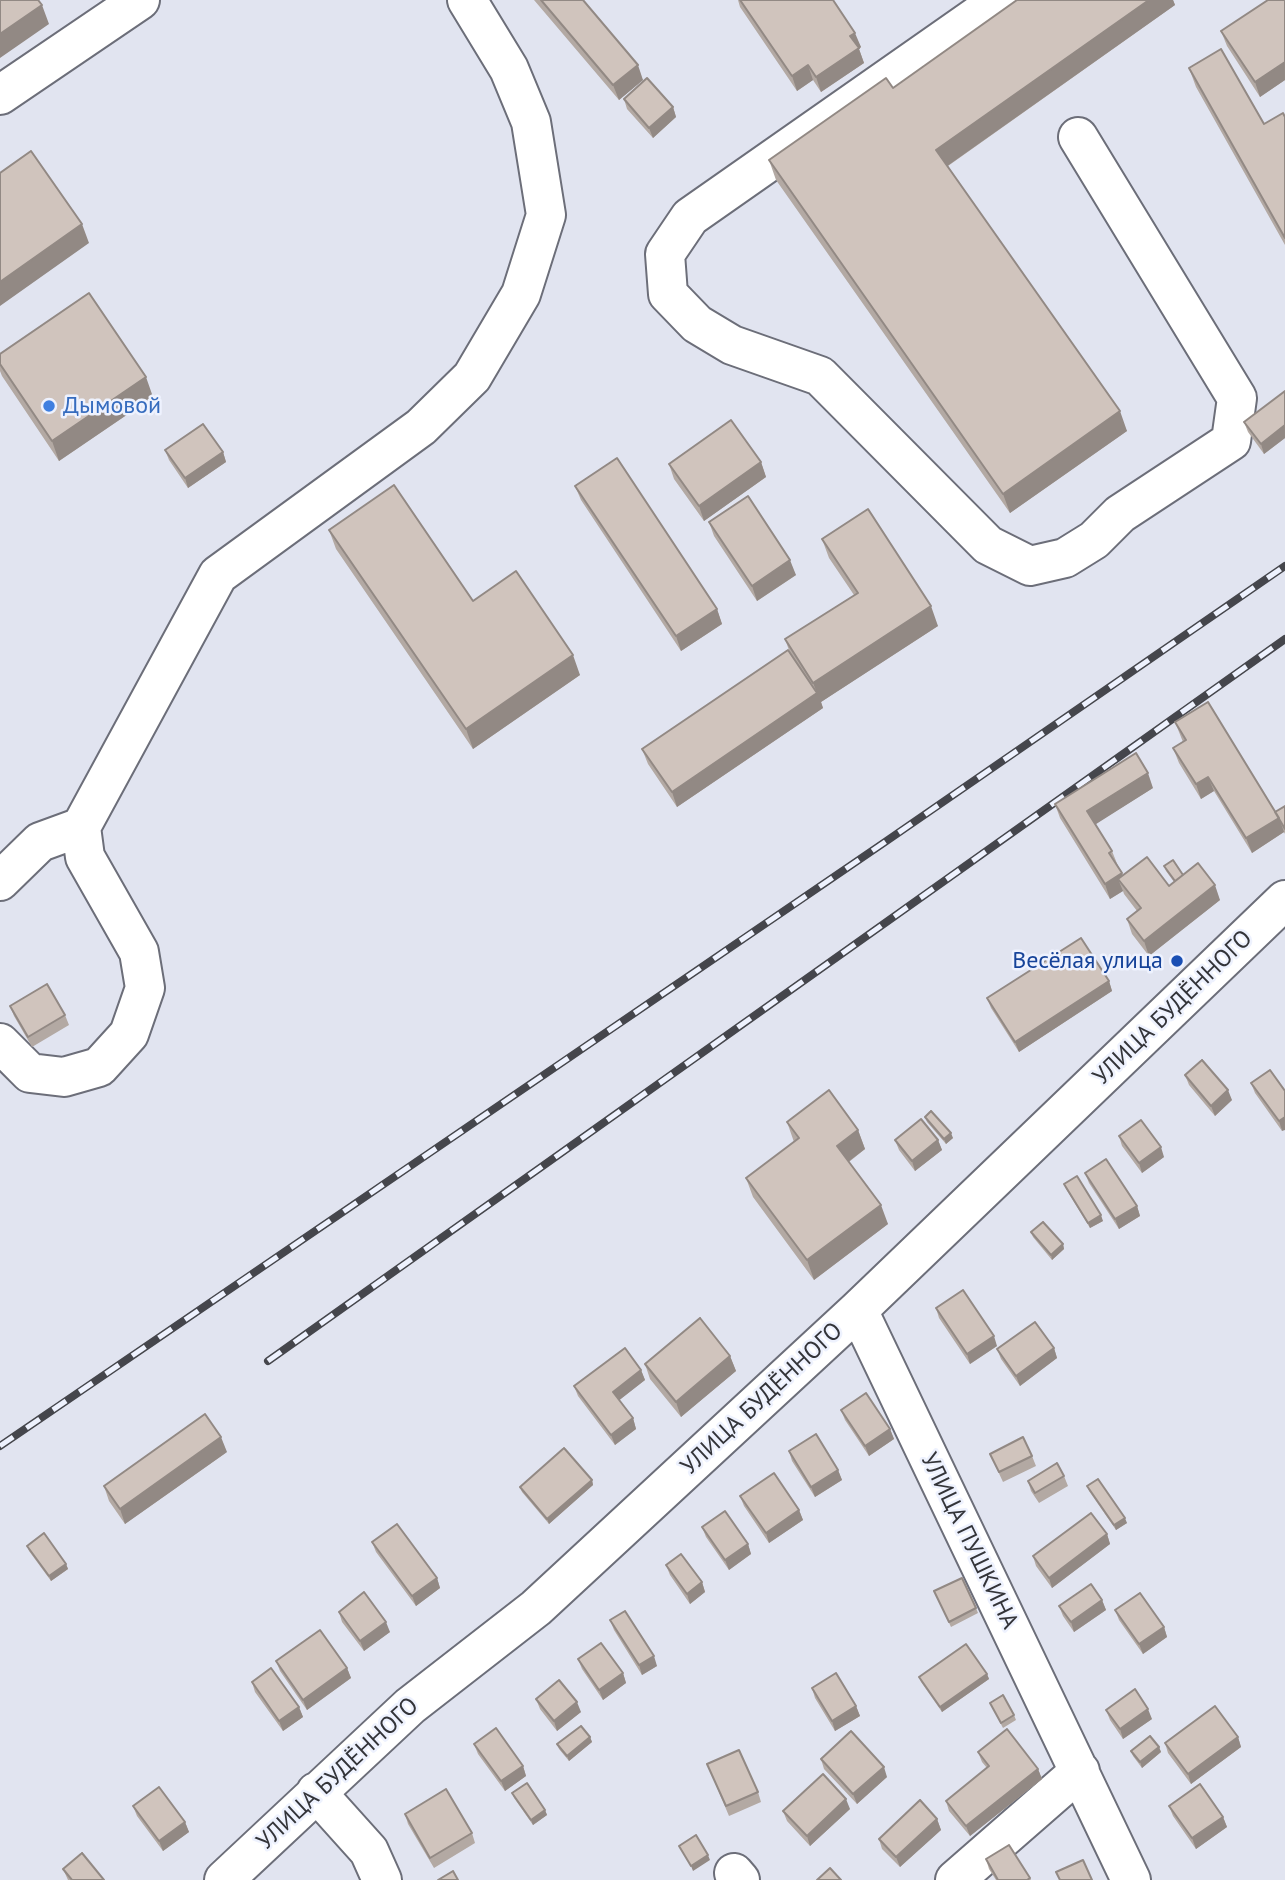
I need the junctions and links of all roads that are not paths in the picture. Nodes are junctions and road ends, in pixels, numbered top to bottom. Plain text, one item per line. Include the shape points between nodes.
1 (140, 0) edge
2 (467, 0) edge
3 (1000, 0) edge
4 (0, 96) edge
5 (1078, 137) dead end
6 (82, 827) junction
7 (0, 881) edge
8 (1285, 900) edge
9 (0, 1043) edge
10 (858, 1310) junction
11 (1080, 1771) junction
12 (316, 1792) junction
13 (224, 1880) edge
14 (382, 1880) edge
15 (954, 1880) edge
16 (1131, 1880) edge

1 - 4 street
2 - 6 street via 509,69 531,122 546,215 521,294 472,377 421,427 218,575
3 - 5 street via 690,217 665,254 668,294 696,324 732,345 820,376 988,545 1030,566 1065,558 1094,540 1120,514 1231,441 1237,398
6 - 7 street via 40,842
6 - 9 street via 85,857 139,952 145,988 129,1034 99,1067 64,1077 30,1073
8 - 10 street, УЛИЦА БУДЁННОГО
10 - 11 street, УЛИЦА ПУШКИНА
10 - 12 street, УЛИЦА БУДЁННОГО via 536,1608 411,1706
11 - 15 street
11 - 16 street, УЛИЦА ПУШКИНА
12 - 13 street, УЛИЦА БУДЁННОГО
12 - 14 street via 369,1851

